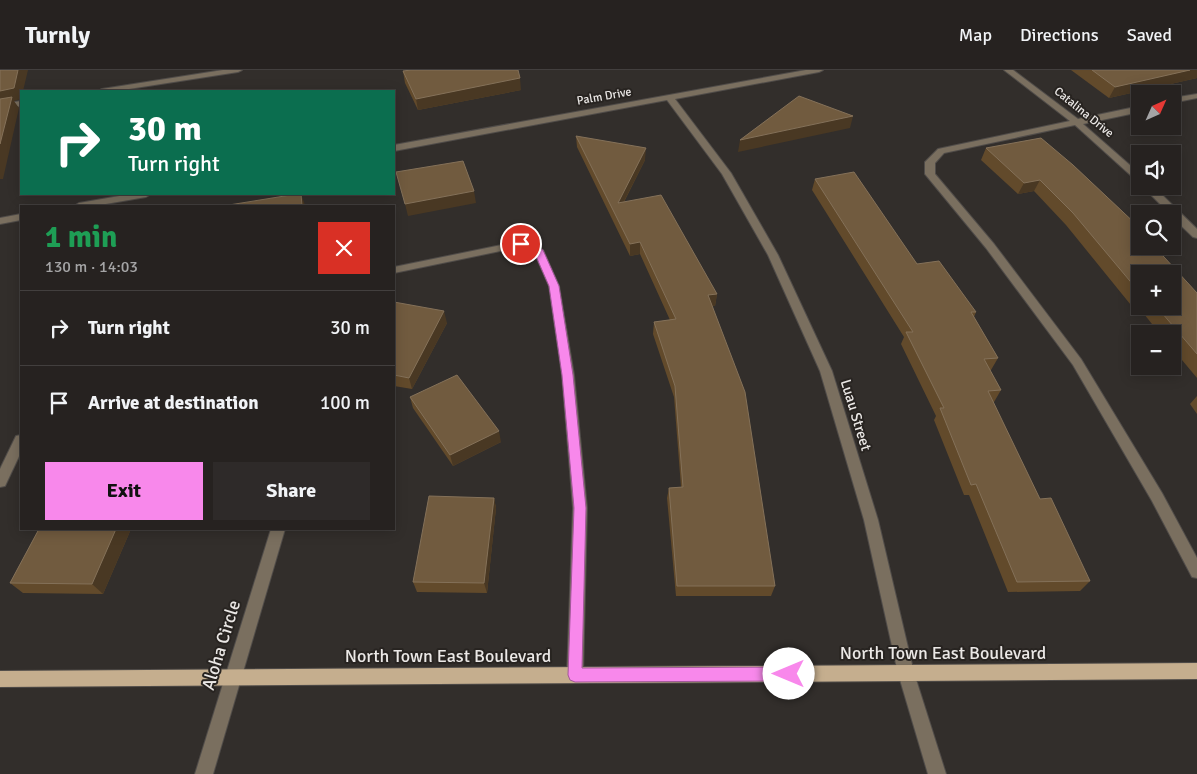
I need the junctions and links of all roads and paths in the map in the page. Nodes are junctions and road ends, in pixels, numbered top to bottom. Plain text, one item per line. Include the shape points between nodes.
1 (238, 70) edge
2 (819, 70) edge
3 (1008, 70) edge
4 (108, 90) edge
5 (1197, 96) edge
6 (670, 97) junction
7 (1181, 100) edge
8 (20, 104) edge
9 (0, 107) edge
10 (1131, 111) edge
11 (1077, 122) junction
12 (395, 148) edge
13 (1131, 170) edge
14 (140, 195) edge
15 (1156, 195) edge
16 (85, 205) edge
17 (20, 217) edge
18 (0, 221) edge
19 (1197, 235) edge
20 (395, 270) edge
21 (20, 442) edge
22 (0, 482) edge
23 (278, 530) edge
24 (1197, 572) edge
25 (1197, 671) edge
26 (906, 673) junction
27 (575, 675) junction
28 (232, 677) junction
29 (0, 679) edge
30 (204, 774) edge
31 (937, 774) edge

1 - 4 street
2 - 6 street, Palm Drive
3 - 11 street, Catalina Drive
5 - 7 street
6 - 12 street, Palm Drive
6 - 26 street, Luau Street via 726,173 759,230 826,371 871,520
8 - 9 street
10 - 11 street
11 - 13 street, Catalina Drive
11 - 24 street via 941,152 930,162 930,174 990,246 1077,362 1157,496
14 - 16 street
15 - 19 street
17 - 18 street
20 - 27 street via 521,244 539,252 554,286 568,375 580,508
21 - 22 street
23 - 28 street, Aloha Circle
25 - 26 main road, North Town East Boulevard
26 - 27 main road, North Town East Boulevard
26 - 31 street, Luau Street
27 - 28 main road, North Town East Boulevard
28 - 29 main road, North Town East Boulevard
28 - 30 street, Aloha Circle

